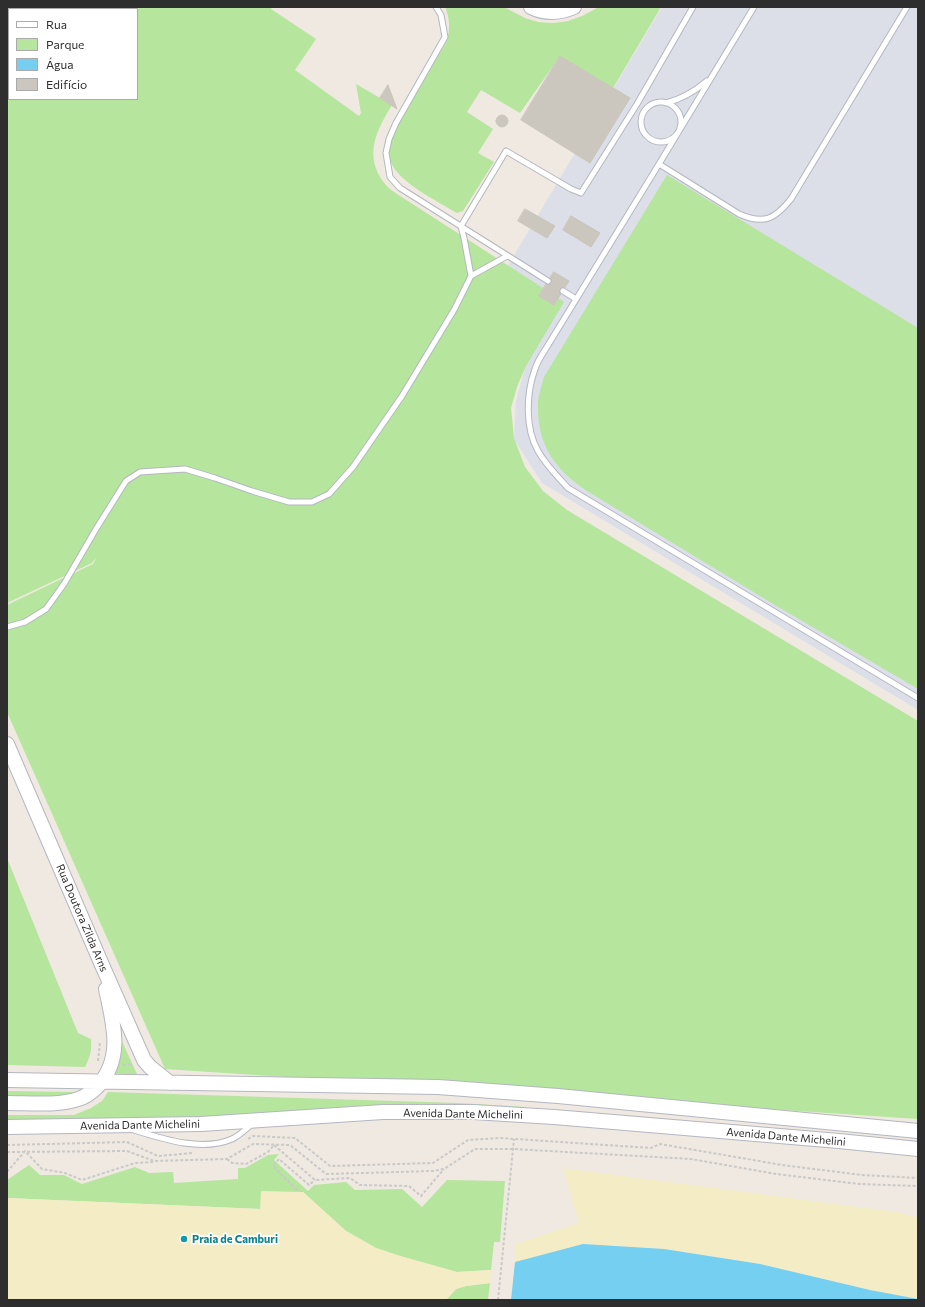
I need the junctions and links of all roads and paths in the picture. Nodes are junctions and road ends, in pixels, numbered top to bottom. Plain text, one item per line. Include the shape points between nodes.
1 (436, 7) edge
2 (531, 7) edge
3 (574, 7) edge
4 (693, 7) edge
5 (754, 7) edge
6 (907, 7) edge
7 (711, 78) junction
8 (666, 103) junction
9 (679, 131) junction
10 (659, 164) junction
11 (461, 226) junction
12 (507, 256) junction
13 (471, 276) junction
14 (548, 281) dead end
15 (563, 291) dead end
16 (576, 299) junction
17 (7, 628) edge
18 (918, 698) edge
19 (7, 744) edge
20 (102, 965) junction
21 (100, 1042) dead end
22 (98, 1063) dead end
23 (7, 1080) edge
24 (102, 1081) junction
25 (170, 1083) junction
26 (7, 1104) edge
27 (256, 1120) junction
28 (117, 1125) junction
29 (7, 1127) edge
30 (918, 1130) edge
31 (514, 1139) junction
32 (246, 1140) dead end
33 (7, 1145) edge
34 (274, 1145) junction
35 (513, 1149) junction
36 (918, 1149) edge
37 (25, 1151) junction
38 (7, 1152) edge
39 (197, 1152) dead end
40 (227, 1159) junction
41 (154, 1162) junction
42 (444, 1169) junction
43 (7, 1172) edge
44 (918, 1178) edge
45 (315, 1180) junction
46 (918, 1186) edge
47 (297, 1190) dead end
48 (498, 1300) edge

1 - 11 lane via 441,15 445,37 396,123 389,139 387,164 390,177 400,188
2 - 3 main road via 550,12 561,12
4 - 11 lane via 637,104 581,193 506,151
5 - 7 lane
6 - 10 lane via 791,199 778,213 770,218 760,219 739,214
7 - 8 lane via 690,94
7 - 9 lane
8 - 9 lane via 677,111 681,124
8 - 9 lane via 659,102 646,109 641,123 643,131 653,141 661,143 675,137
9 - 10 lane
10 - 16 lane
11 - 12 lane
11 - 13 lane
12 - 13 lane
12 - 14 lane
13 - 17 lane via 454,310 402,396 353,467 330,494 312,502 289,502 185,469 140,472 126,482 46,609 25,622
15 - 16 lane
16 - 18 lane via 535,369 530,391 528,411 531,434 549,468 568,488
19 - 20 main road, Rua Doutora Zilda Arns
20 - 24 main road via 115,1045 111,1066
20 - 25 main road, Rua Doutora Zilda Arns via 144,1060
21 - 22 path
23 - 24 main road, Avenida Dante Michelini
24 - 25 main road, Avenida Dante Michelini
24 - 26 main road via 94,1090 77,1100
25 - 30 main road, Avenida Dante Michelini via 438,1087
27 - 28 main road, Avenida Dante Michelini via 201,1124
27 - 28 lane via 244,1131 217,1144 189,1144 164,1140
27 - 36 main road, Avenida Dante Michelini via 383,1112 473,1112 562,1117
28 - 29 main road, Avenida Dante Michelini
31 - 32 path via 468,1140 433,1163 330,1166 295,1138 252,1136
31 - 35 path
31 - 44 path via 651,1148 660,1144 782,1165 862,1175
33 - 39 path via 127,1142 158,1156
34 - 40 path via 253,1144
34 - 40 path via 268,1152 246,1164 232,1163
34 - 42 path via 290,1145 326,1174
34 - 45 path
35 - 42 path via 475,1149
35 - 46 path via 691,1158 776,1174 859,1184
35 - 48 path
37 - 38 path
37 - 41 path via 127,1151
37 - 41 path via 42,1169 65,1173 82,1180 135,1163
37 - 43 path
40 - 41 path
42 - 45 path via 421,1196 409,1186 360,1186 350,1178
45 - 47 path via 309,1185 279,1159 273,1166

